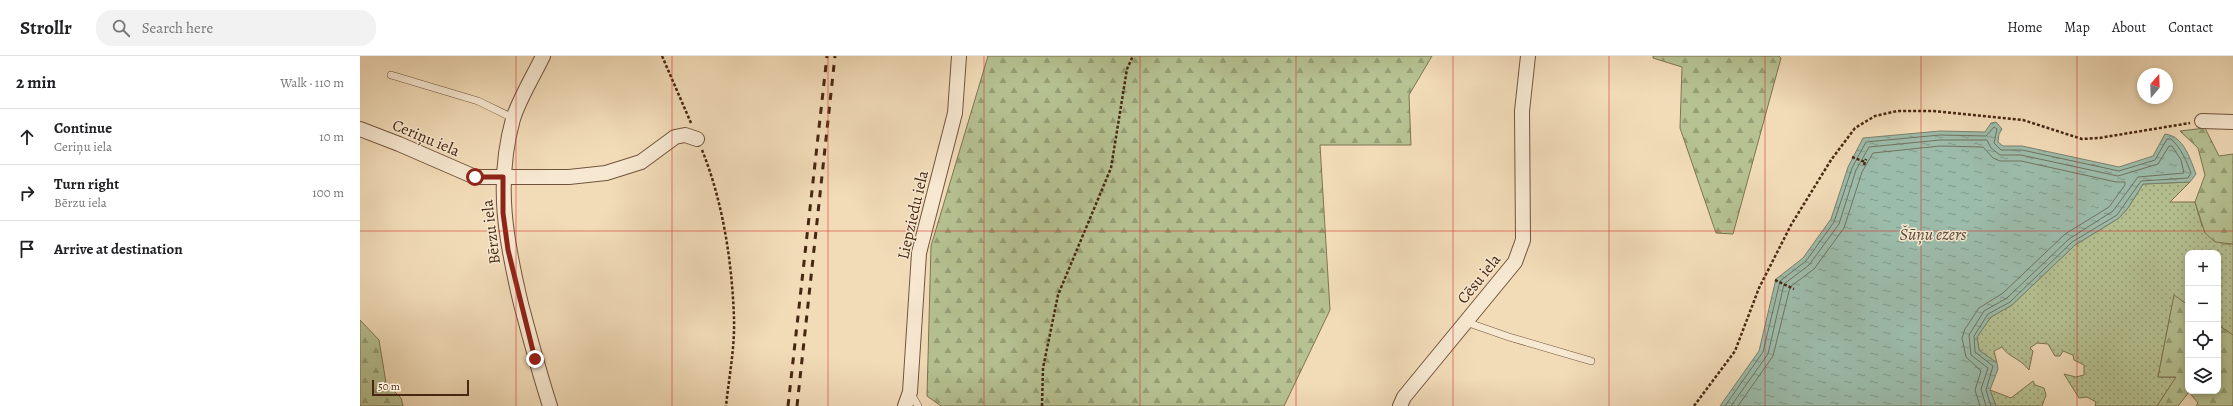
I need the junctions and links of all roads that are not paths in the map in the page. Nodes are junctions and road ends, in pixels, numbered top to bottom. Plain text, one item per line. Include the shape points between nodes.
1 (543, 56) edge
2 (959, 56) edge
3 (1528, 56) edge
4 (391, 75) dead end
5 (514, 118) junction
6 (2202, 121) road end
7 (2233, 122) edge
8 (360, 129) edge
9 (697, 138) road end
10 (503, 177) junction
11 (1466, 322) junction
12 (1591, 361) dead end
13 (910, 392) junction
14 (550, 406) edge
15 (905, 406) edge
16 (918, 406) edge
17 (1400, 406) edge

1 - 5 street, Bērzu iela
2 - 13 street, Liepziedu iela via 954,113 919,253
3 - 11 street, Cēsu iela via 1522,111 1523,240 1515,262
4 - 5 lane via 478,101
5 - 10 street, Bērzu iela
6 - 7 street
8 - 10 street, Ceriņu iela via 475,177
9 - 10 street, Ceriņu iela via 685,135 675,137 641,162 606,173 569,177
10 - 14 street, Bērzu iela via 503,213 508,250 535,359
11 - 12 lane
11 - 17 street, Cēsu iela
13 - 15 street, Liepziedu iela
13 - 16 lane

